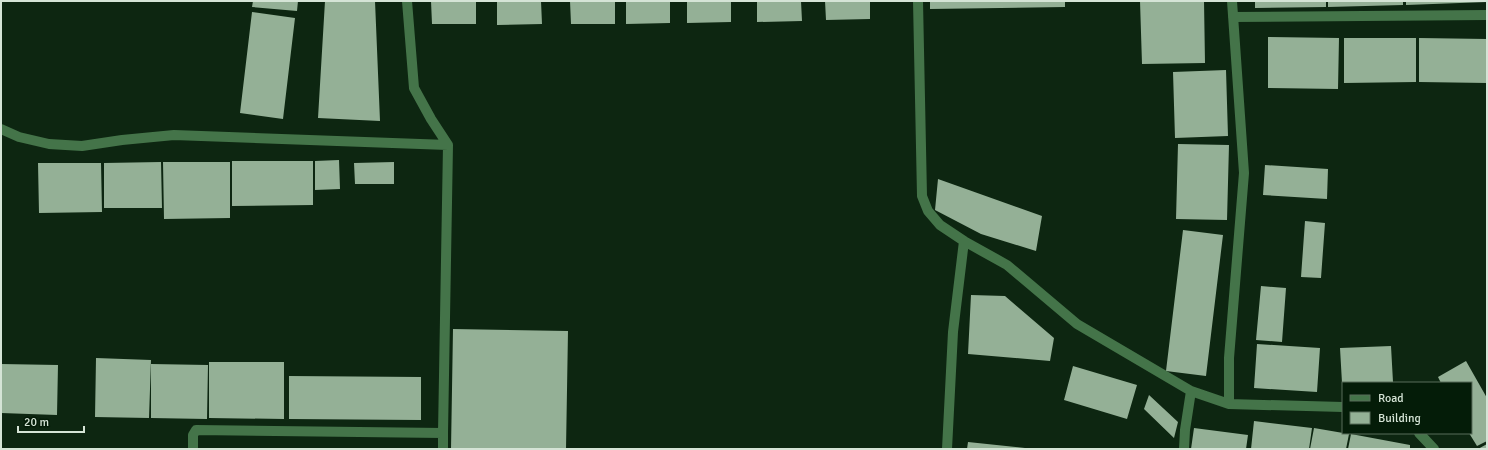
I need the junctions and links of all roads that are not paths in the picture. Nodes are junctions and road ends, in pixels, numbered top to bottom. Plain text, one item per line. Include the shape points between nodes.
1 (407, 1) edge
2 (918, 1) edge
3 (1232, 1) edge
4 (1487, 15) edge
5 (1233, 17) junction
6 (1, 129) edge
7 (448, 145) junction
8 (964, 241) junction
9 (1191, 391) junction
10 (1229, 404) junction
11 (1342, 407) edge
12 (443, 433) junction
13 (1420, 434) edge
14 (193, 449) edge
15 (443, 449) edge
16 (947, 449) edge
17 (1184, 449) edge
18 (1434, 449) edge

1 - 7 street via 414,88
2 - 8 street via 922,196 928,211 940,225
3 - 5 street
4 - 5 street
5 - 10 street via 1244,173 1229,358
6 - 7 street via 19,137 49,144 82,146 174,136
7 - 12 street
8 - 9 street via 1007,265 1077,324
8 - 16 street via 953,332
9 - 10 street
9 - 17 street
10 - 11 street
12 - 14 street via 196,430 193,435
12 - 15 street
13 - 18 street

